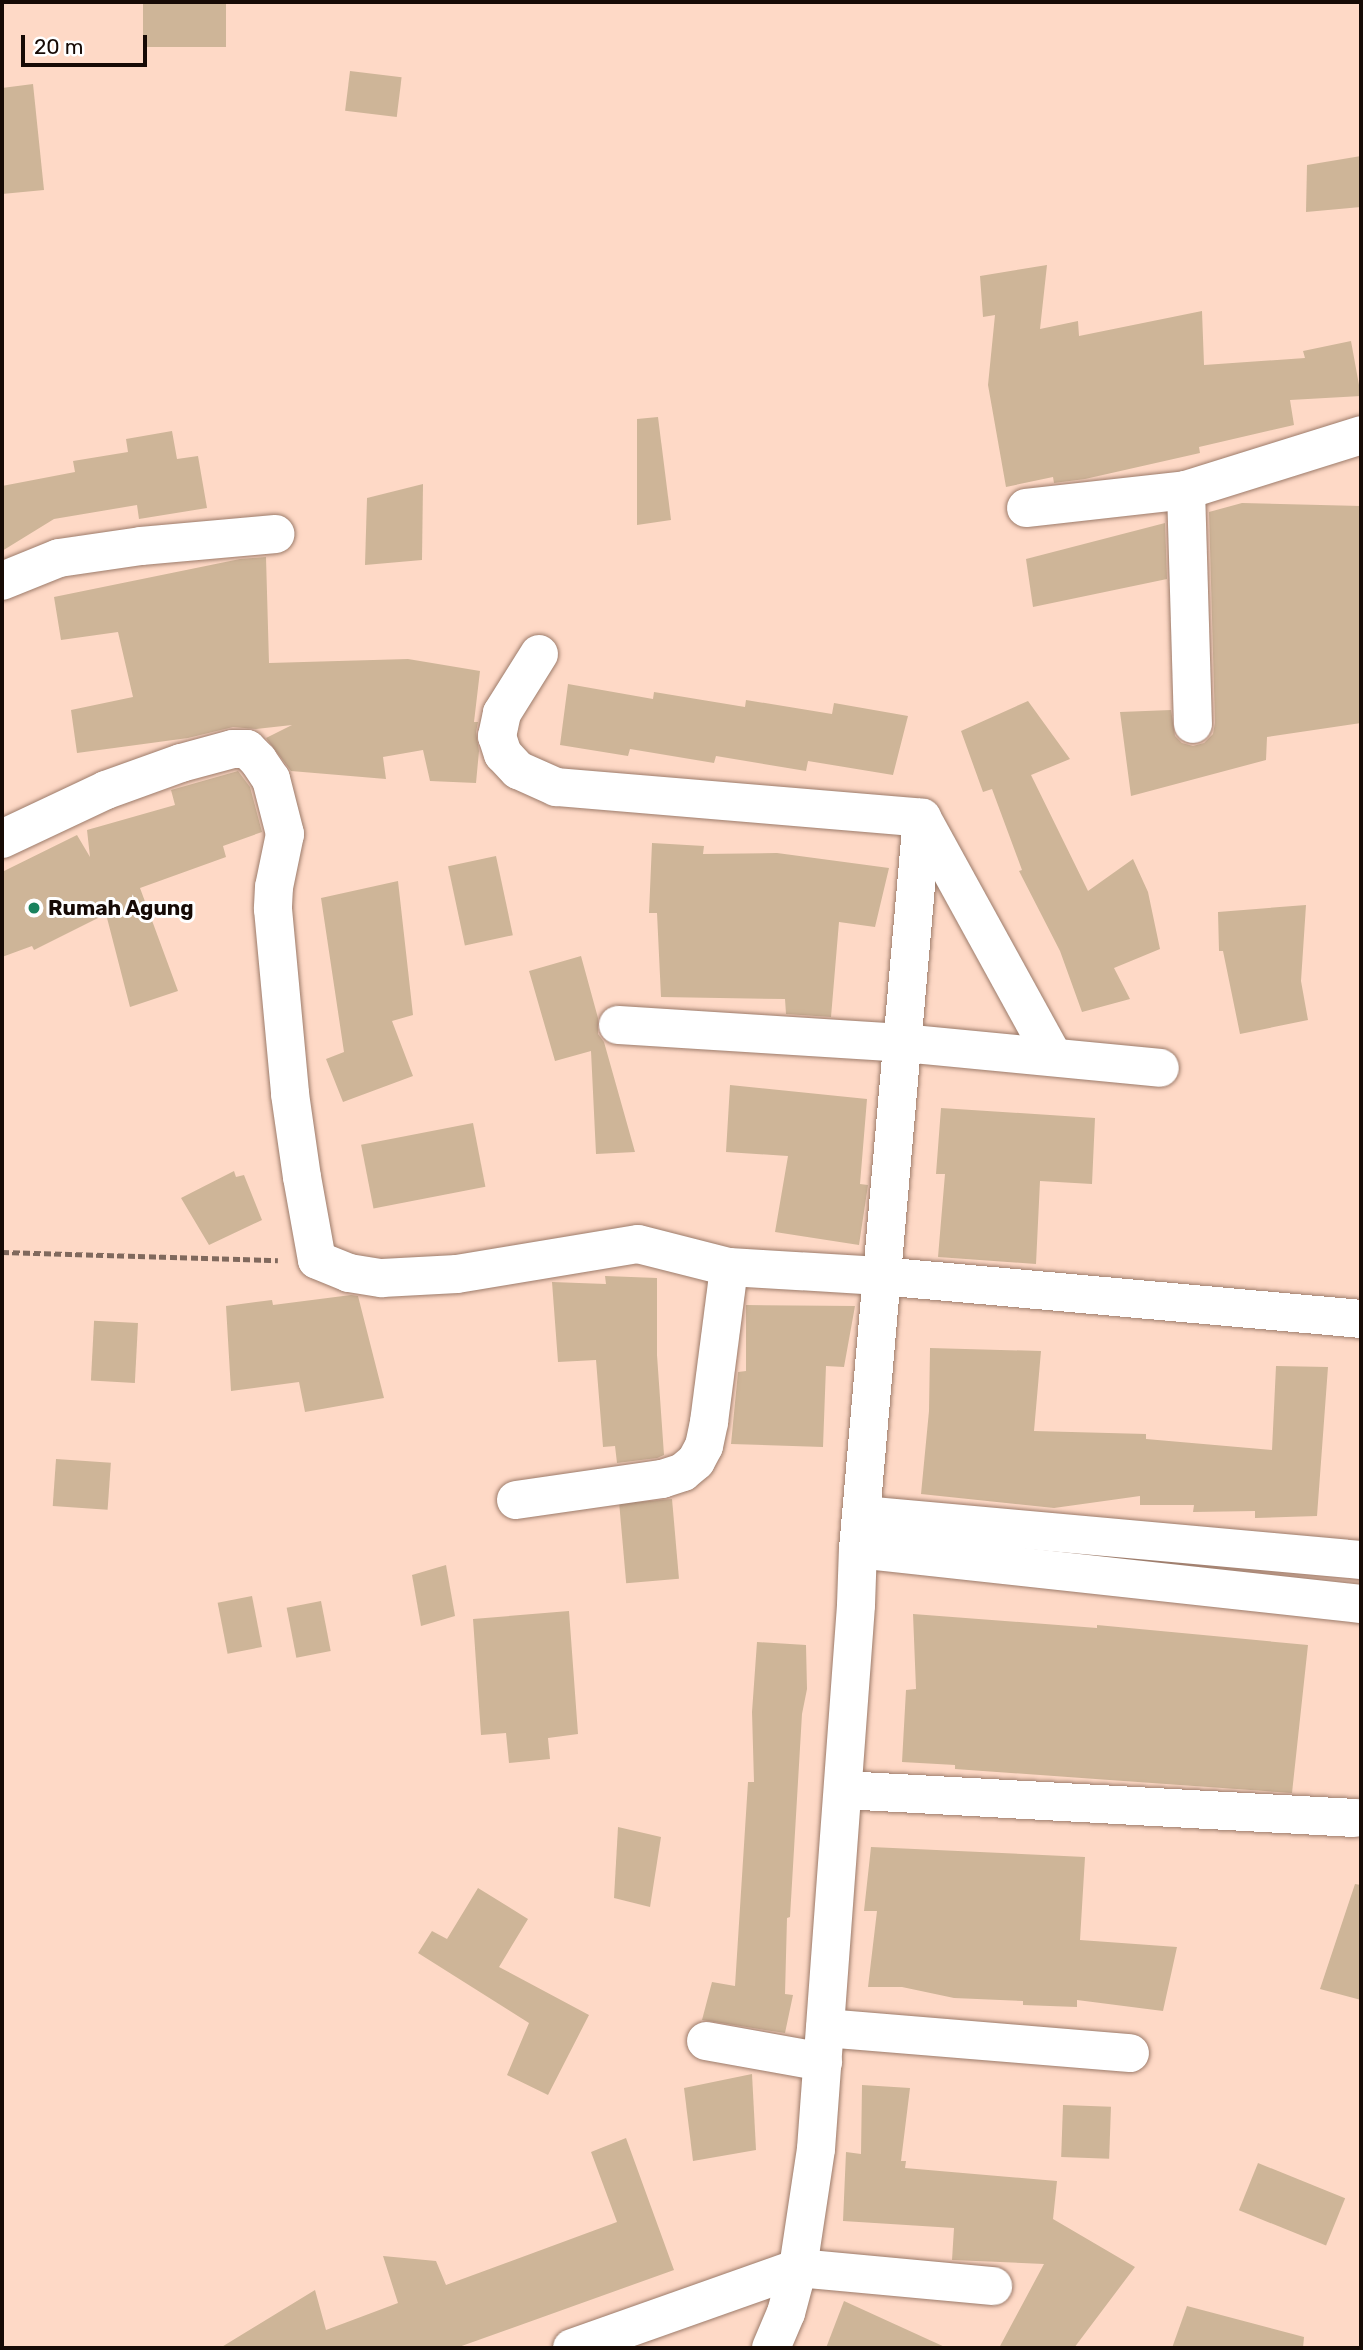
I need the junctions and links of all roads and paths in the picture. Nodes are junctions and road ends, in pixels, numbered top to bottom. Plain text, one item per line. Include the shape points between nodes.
1 (1361, 435) edge
2 (1186, 490) junction
3 (1026, 508) dead end
4 (275, 534) dead end
5 (2, 581) edge
6 (539, 654) dead end
7 (1193, 724) dead end
8 (922, 818) junction
9 (2, 839) edge
10 (618, 1025) dead end
11 (902, 1043) junction
12 (1053, 1056) junction
13 (1160, 1068) dead end
14 (2, 1252) edge
15 (317, 1260) junction
16 (729, 1267) junction
17 (880, 1276) junction
18 (1361, 1319) edge
19 (516, 1500) dead end
20 (860, 1532) junction
21 (1361, 1560) edge
22 (1361, 1604) edge
23 (843, 1790) junction
24 (1354, 1818) dead end
25 (705, 2041) dead end
26 (824, 2045) junction
27 (1129, 2053) dead end
28 (798, 2268) junction
29 (993, 2286) dead end
30 (572, 2348) edge
31 (771, 2348) edge

1 - 2 street
2 - 3 street
2 - 7 street
4 - 5 street via 60,558
6 - 8 street via 502,713 497,736 503,754 518,770 556,787
8 - 11 street
8 - 12 street
9 - 15 street via 106,790 181,763 233,749 247,749 258,760 271,779 285,834 273,909 290,1094
10 - 11 street
11 - 12 street
11 - 17 street
12 - 13 street
14 - 15 path
15 - 16 street via 349,1273 382,1278 445,1275 638,1244
16 - 17 street
16 - 19 street via 709,1422 696,1461 683,1472 662,1479
17 - 18 street
17 - 20 street
20 - 21 street
20 - 22 street
20 - 23 street
23 - 24 street
23 - 26 street
25 - 26 street
26 - 27 street
26 - 28 street via 816,2149
28 - 29 street
28 - 30 street
28 - 31 street

